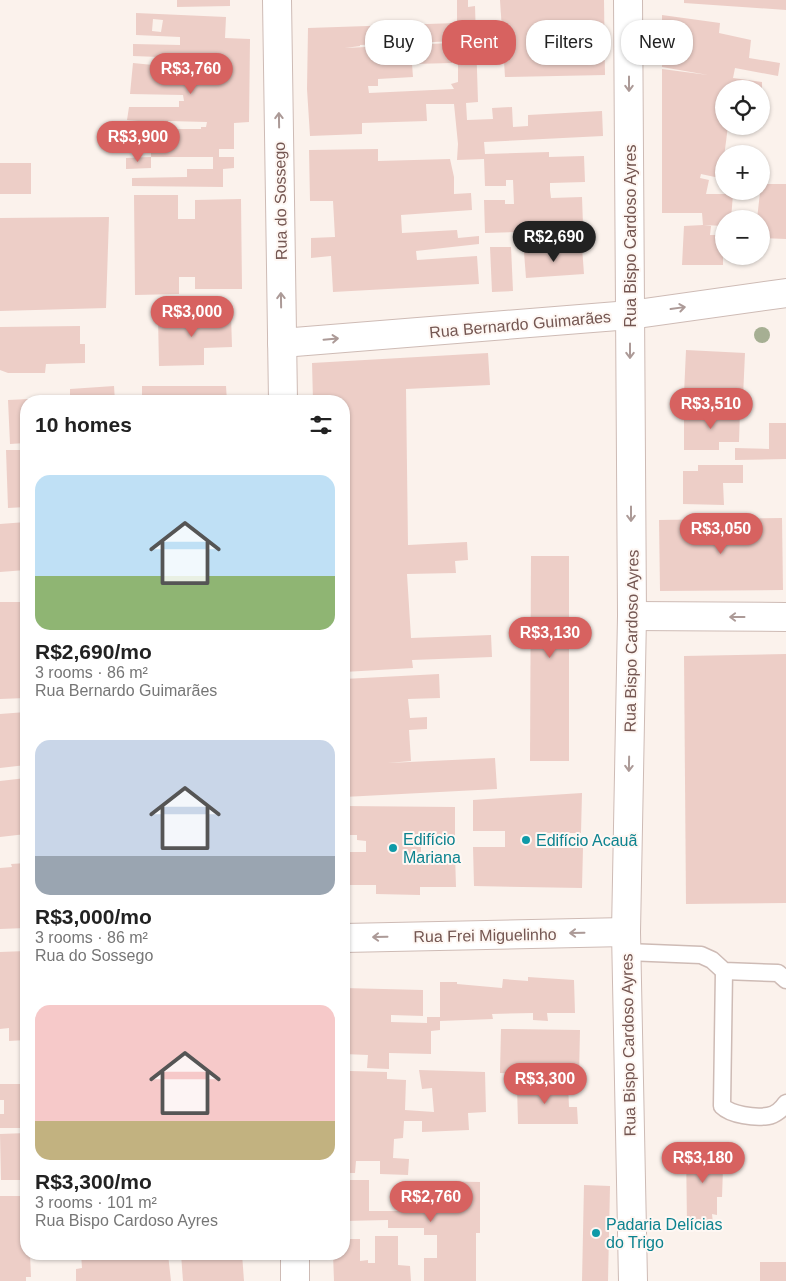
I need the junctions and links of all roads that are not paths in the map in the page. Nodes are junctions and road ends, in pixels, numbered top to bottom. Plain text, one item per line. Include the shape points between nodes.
1 (277, 0) edge
2 (628, 0) edge
3 (786, 293) edge
4 (630, 315) junction
5 (282, 343) junction
6 (283, 395) edge
7 (632, 616) junction
8 (786, 617) edge
9 (350, 938) edge
10 (626, 942) junction
11 (724, 970) junction
12 (786, 980) edge
13 (786, 1102) edge
14 (295, 1260) edge
15 (296, 1281) edge
16 (633, 1281) edge

5 -> 1 street, Rua do Sossego
2 -> 4 street, Rua Bispo Cardoso Ayres
4 -> 3 street, Rua Bernardo Guimarães
5 -> 4 street, Rua Bernardo Guimarães
4 -> 7 street, Rua Bispo Cardoso Ayres
5 - 6 street, Rua do Sossego
8 -> 7 street
7 -> 10 street, Rua Bispo Cardoso Ayres
10 -> 9 street, Rua Frei Miguelinho
10 - 11 lane via 701,955
10 - 16 street, Rua Bispo Cardoso Ayres
11 - 12 lane via 778,973
11 - 13 lane via 722,1106 735,1114 768,1116 782,1109
14 - 15 street

